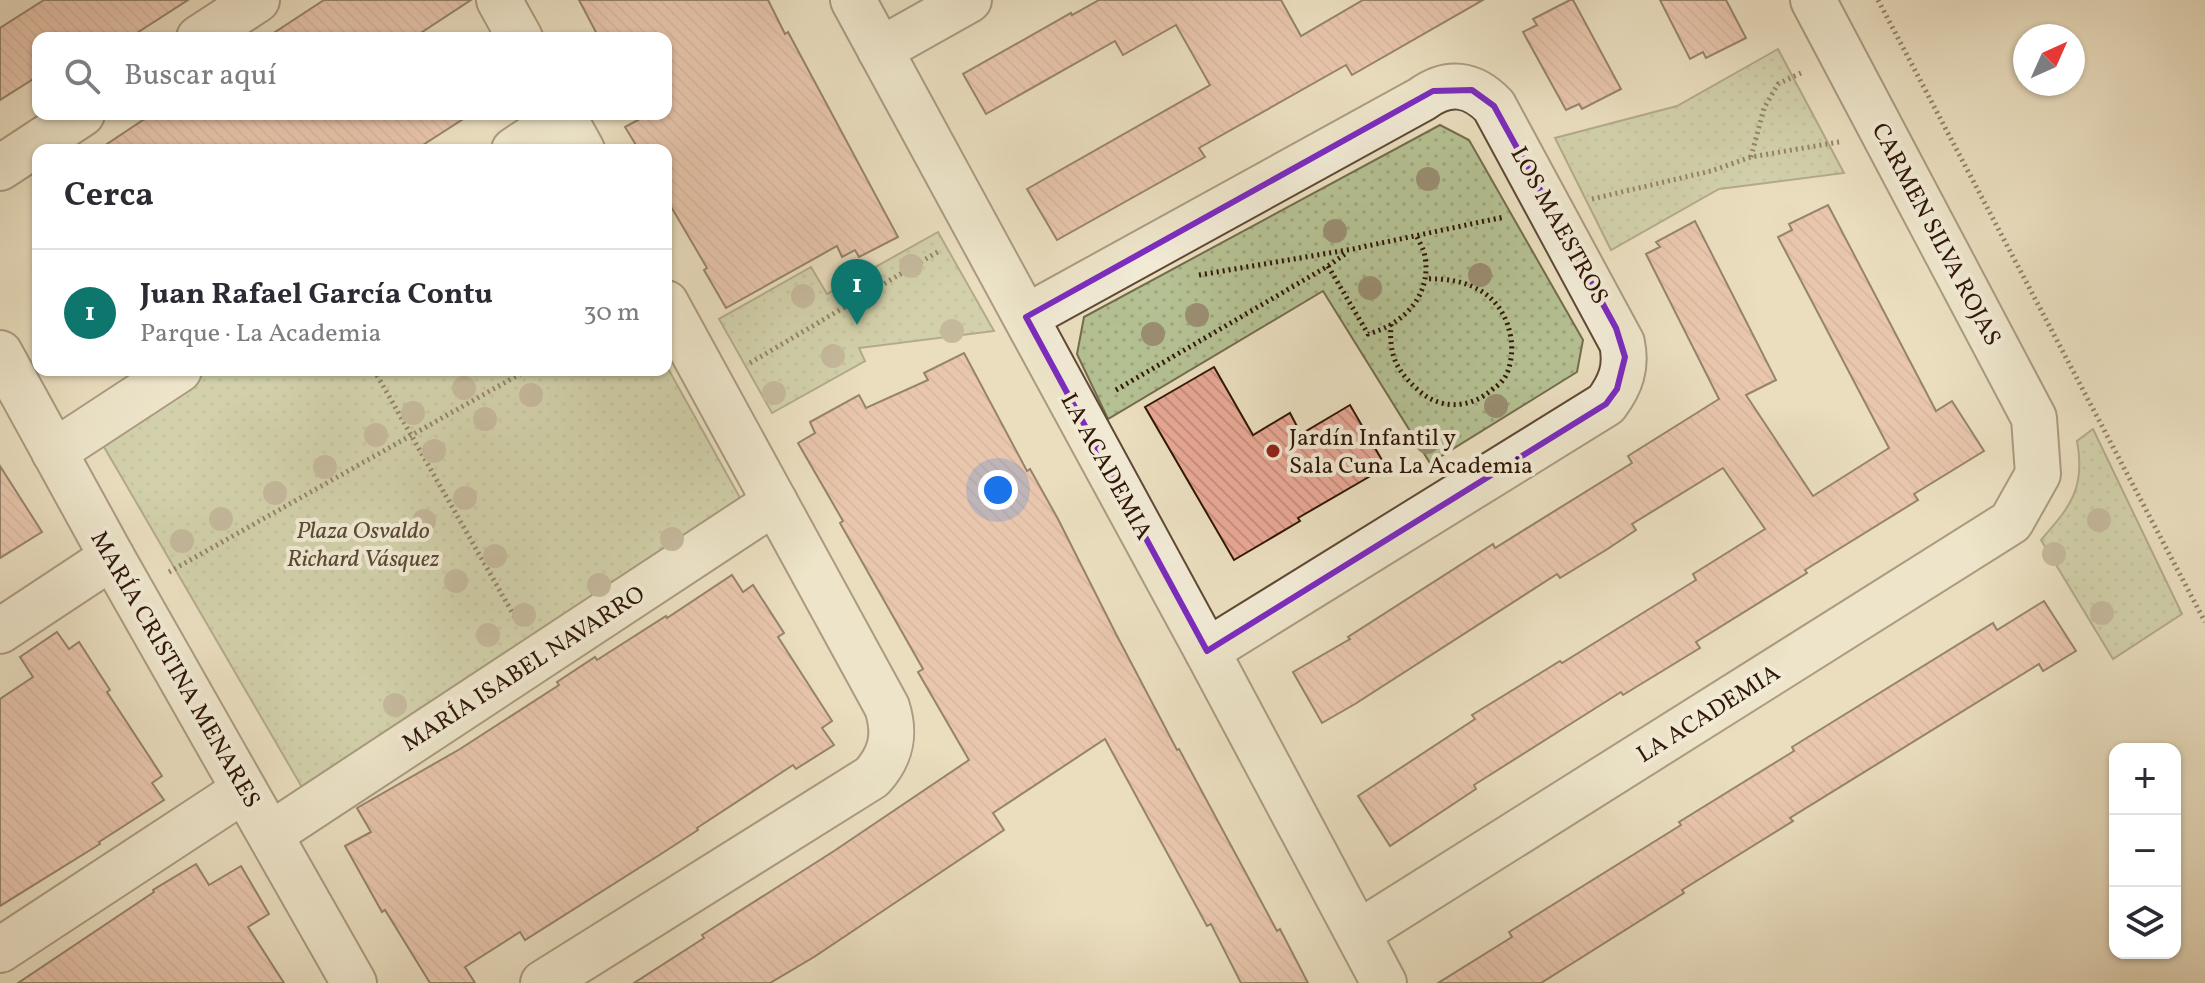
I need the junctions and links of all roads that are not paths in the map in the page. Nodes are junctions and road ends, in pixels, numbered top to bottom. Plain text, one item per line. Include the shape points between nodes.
1 (257, 0) edge
2 (499, 0) edge
3 (853, 0) edge
4 (969, 0) edge
5 (1813, 0) edge
6 (208, 32) edge
7 (517, 32) edge
8 (880, 50) junction
9 (73, 120) edge
10 (570, 127) edge
11 (36, 144) edge
12 (529, 144) edge
13 (32, 147) edge
14 (0, 168) edge
15 (672, 314) edge
16 (1026, 317) junction
17 (0, 353) edge
18 (170, 376) edge
19 (12, 398) edge
20 (54, 452) junction
21 (2038, 474) joint
22 (775, 502) junction
23 (123, 575) junction
24 (0, 631) edge
25 (1207, 651) junction
26 (244, 790) junction
27 (271, 834) junction
28 (1358, 933) junction
29 (0, 950) edge
30 (354, 983) edge
31 (543, 983) edge
32 (1384, 983) edge

1 - 6 street
2 - 7 street
3 - 8 street, LA ACADEMIA
4 - 8 street
5 - 21 street, CARMEN SILVA ROJAS via 2034,418
8 - 16 street, LA ACADEMIA
9 - 11 street
10 - 12 street
13 - 14 street
15 - 22 street
16 - 25 street, LA ACADEMIA
16 - 25 street, LOS MAESTROS via 1445,88 1472,90 1494,106 1551,207 1622,343 1624,372 1606,404
17 - 19 street, MARÍA CRISTINA MENARES
18 - 20 street
19 - 20 street, MARÍA CRISTINA MENARES
20 - 23 street, MARÍA CRISTINA MENARES
21 - 28 street, LA ACADEMIA via 2011,522
22 - 27 street, MARÍA ISABEL NAVARRO
22 - 31 street via 887,707 892,722 889,753 872,777
23 - 24 street
23 - 26 street, MARÍA CRISTINA MENARES
25 - 28 street, LA ACADEMIA
26 - 27 street, MARÍA CRISTINA MENARES
26 - 29 street
27 - 30 street, MARÍA CRISTINA MENARES
28 - 32 street, LA ACADEMIA

